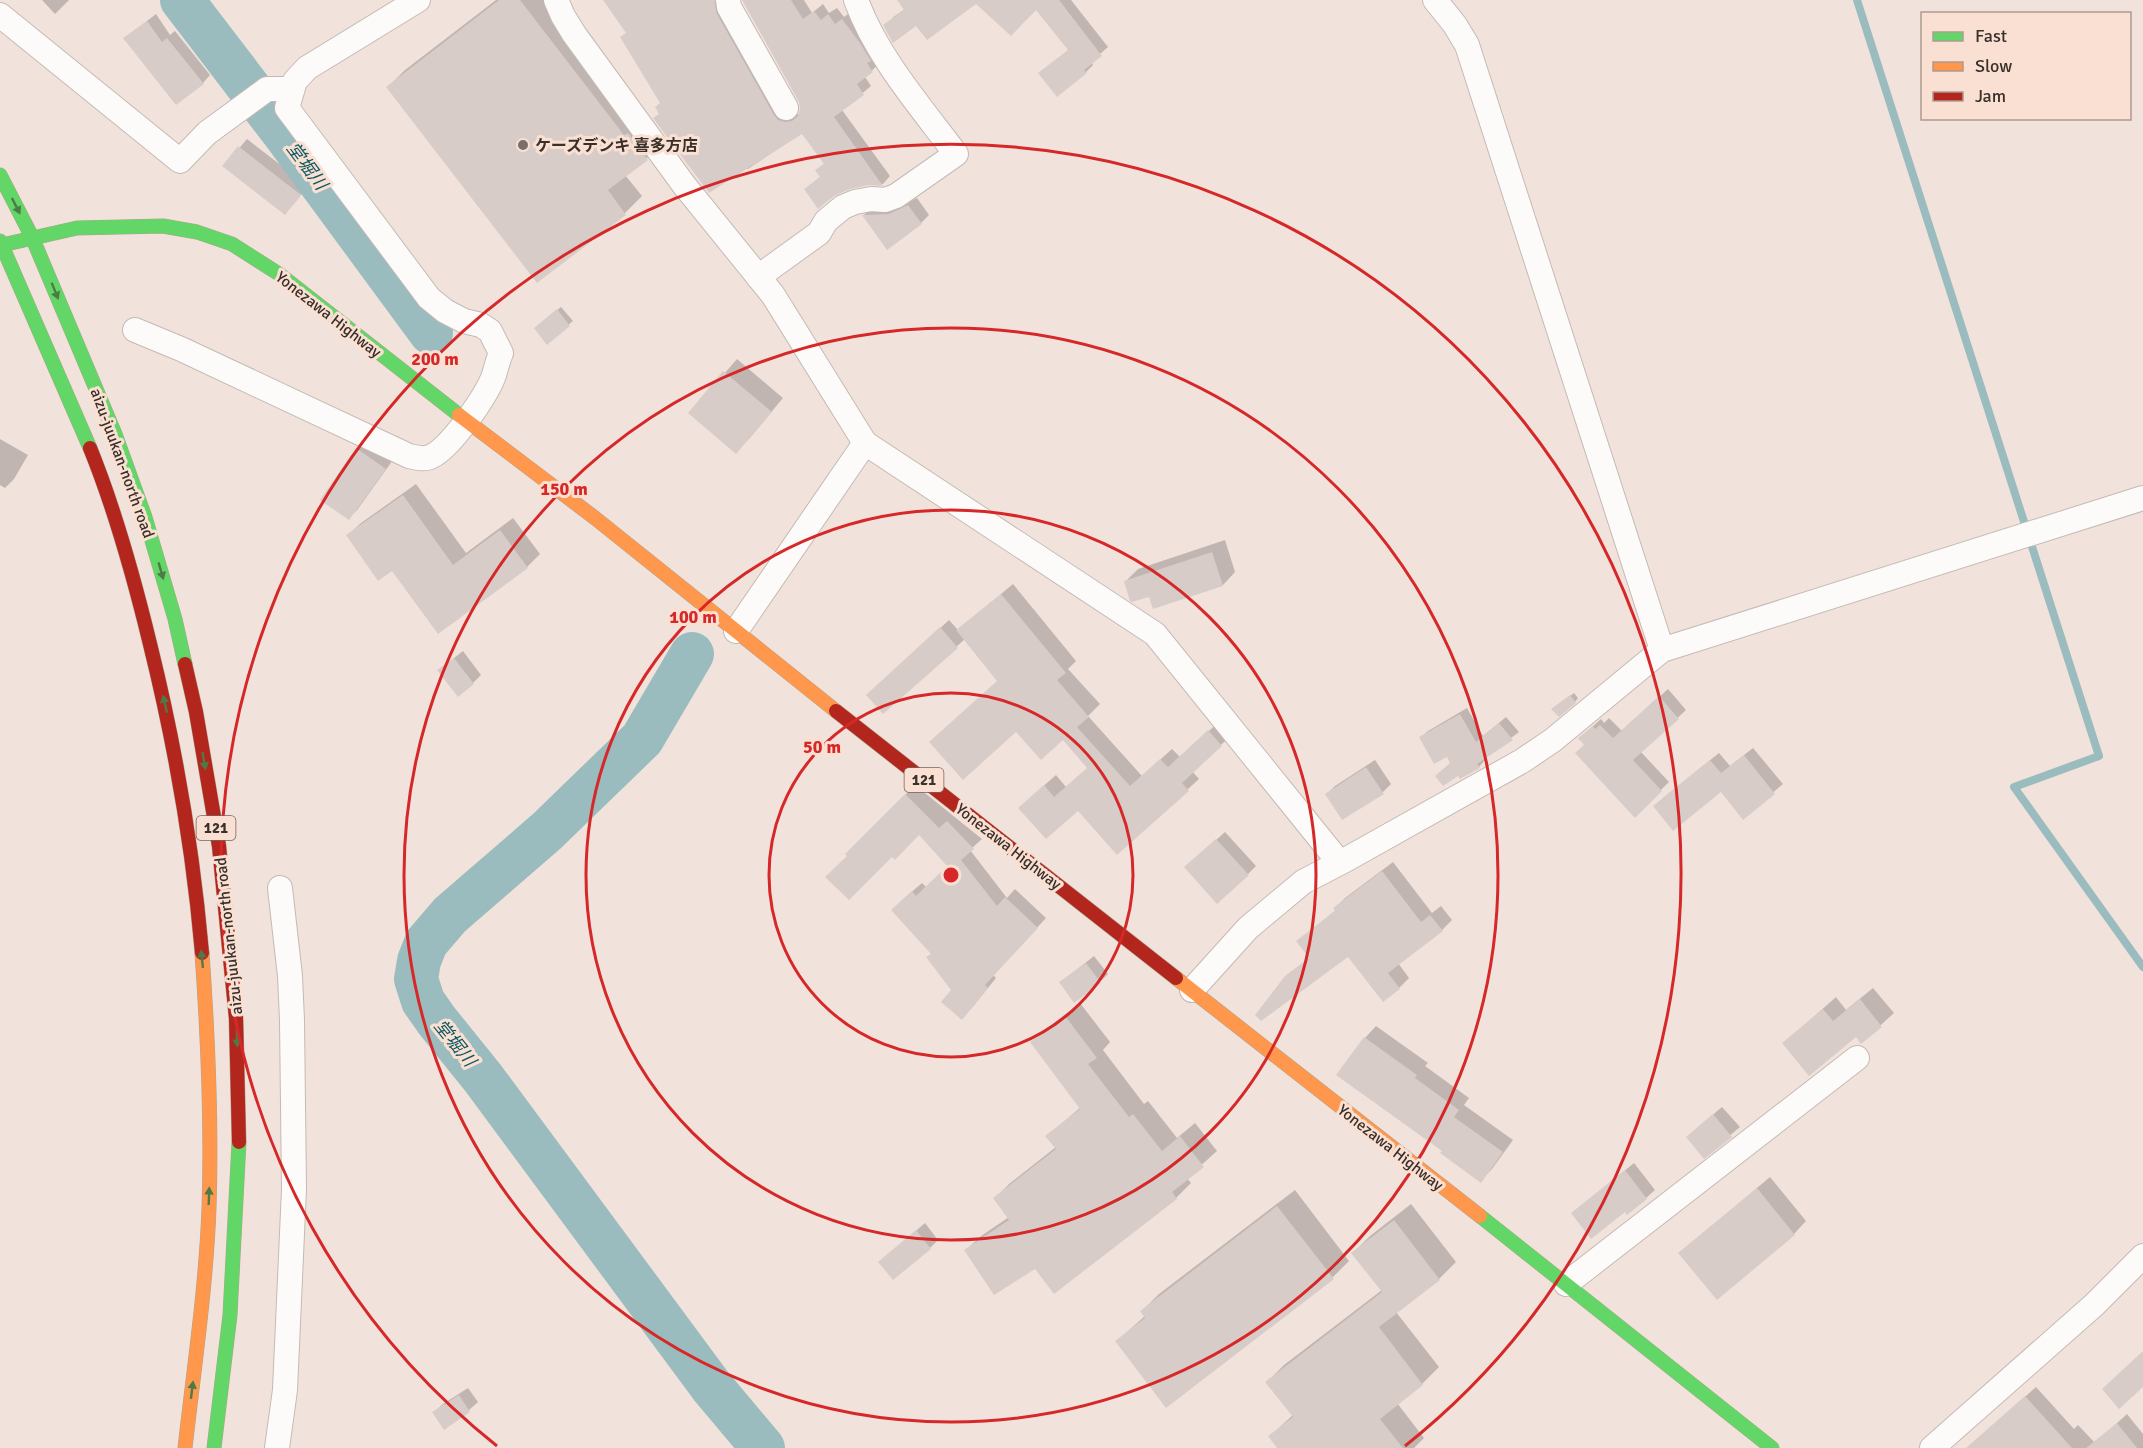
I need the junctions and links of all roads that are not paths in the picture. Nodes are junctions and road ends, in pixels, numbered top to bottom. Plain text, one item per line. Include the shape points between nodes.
1 (556, 0) edge
2 (728, 0) edge
3 (856, 0) edge
4 (1436, 0) edge
5 (406, 3) edge
6 (0, 15) edge
7 (291, 89) junction
8 (786, 108) dead end
9 (0, 175) edge
10 (32, 237) junction
11 (1, 243) edge
12 (758, 277) junction
13 (135, 330) dead end
14 (466, 421) junction
15 (865, 443) junction
16 (2143, 498) edge
17 (736, 631) junction
18 (1662, 650) junction
19 (1335, 857) dead end
20 (280, 888) dead end
21 (1192, 990) junction
22 (1857, 1058) dead end
23 (2143, 1256) edge
24 (1566, 1284) junction
25 (184, 1448) edge
26 (214, 1448) edge
27 (277, 1448) edge
28 (1772, 1448) edge
29 (1932, 1448) edge

1 - 12 street via 574,34 684,185
2 - 8 street
3 - 12 street via 891,66 956,154 896,196 843,207 819,233
4 - 18 street via 1467,45
5 - 7 street via 307,68
6 - 7 street via 180,161 207,133 267,89
7 - 14 street via 287,108 429,298 445,311 490,332 501,353 494,375
9 -> 10 highway, 121
10 - 11 highway, 121
10 - 14 highway, Yonezawa Highway / 121 via 77,228 163,226 232,244 279,274
10 -> 26 highway, aizu-juukan-north road / 121 via 115,434 145,517 175,619 196,712 219,846 236,1018 240,1147 230,1316
25 -> 11 highway, aizu-juukan-north road / 121 via 210,1175 207,1007 191,846 169,719 119,526
12 - 15 street
13 - 14 street via 417,458 439,452
14 - 17 highway, Yonezawa Highway / 121
15 - 17 street
15 - 19 street via 1155,634
16 - 18 street
17 - 21 highway, Yonezawa Highway / 121
18 - 21 street via 1522,761 1304,882 1248,928
20 - 27 street via 290,976 294,1189 285,1390
21 - 24 highway, Yonezawa Highway / 121
22 - 24 street
23 - 29 street via 2094,1305
24 - 28 highway, Yonezawa Highway / 121

